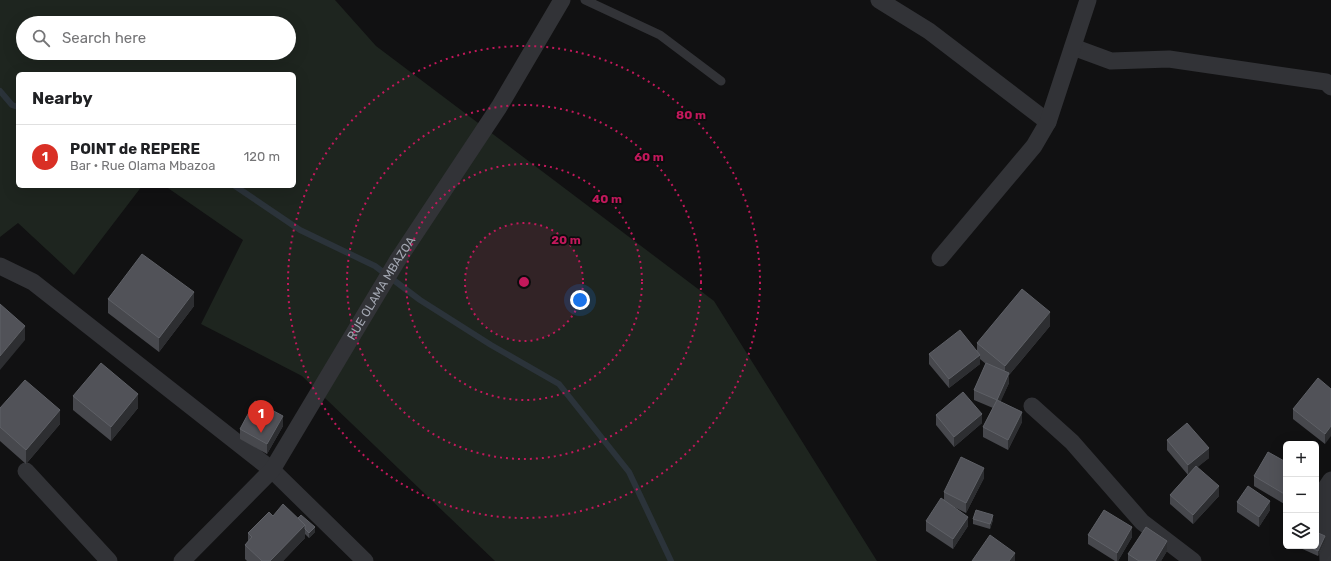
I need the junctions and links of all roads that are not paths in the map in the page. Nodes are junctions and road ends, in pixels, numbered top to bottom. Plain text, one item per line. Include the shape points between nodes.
1 (562, 0) edge
2 (585, 0) edge
3 (879, 0) edge
4 (1088, 0) edge
5 (1073, 47) junction
6 (720, 80) dead end
7 (1331, 87) edge
8 (1048, 122) junction
9 (940, 258) dead end
10 (0, 266) edge
11 (1032, 406) dead end
12 (272, 470) junction
13 (26, 471) dead end
14 (1331, 480) edge
15 (109, 561) edge
16 (182, 561) edge
17 (365, 561) edge
18 (1193, 561) edge
19 (1328, 561) edge

1 - 12 street, RUE OLAMA MBAZOA via 498,107 397,261
2 - 6 lane via 660,35
3 - 8 street via 929,31
4 - 5 street
5 - 7 street via 1112,61 1169,59 1326,82
5 - 8 street
8 - 9 street via 1034,146
10 - 12 street via 33,282
11 - 18 street via 1072,442 1142,522
12 - 16 street, RUE OLAMA MBAZOA
12 - 17 street
13 - 15 street
14 - 19 street via 1325,489

